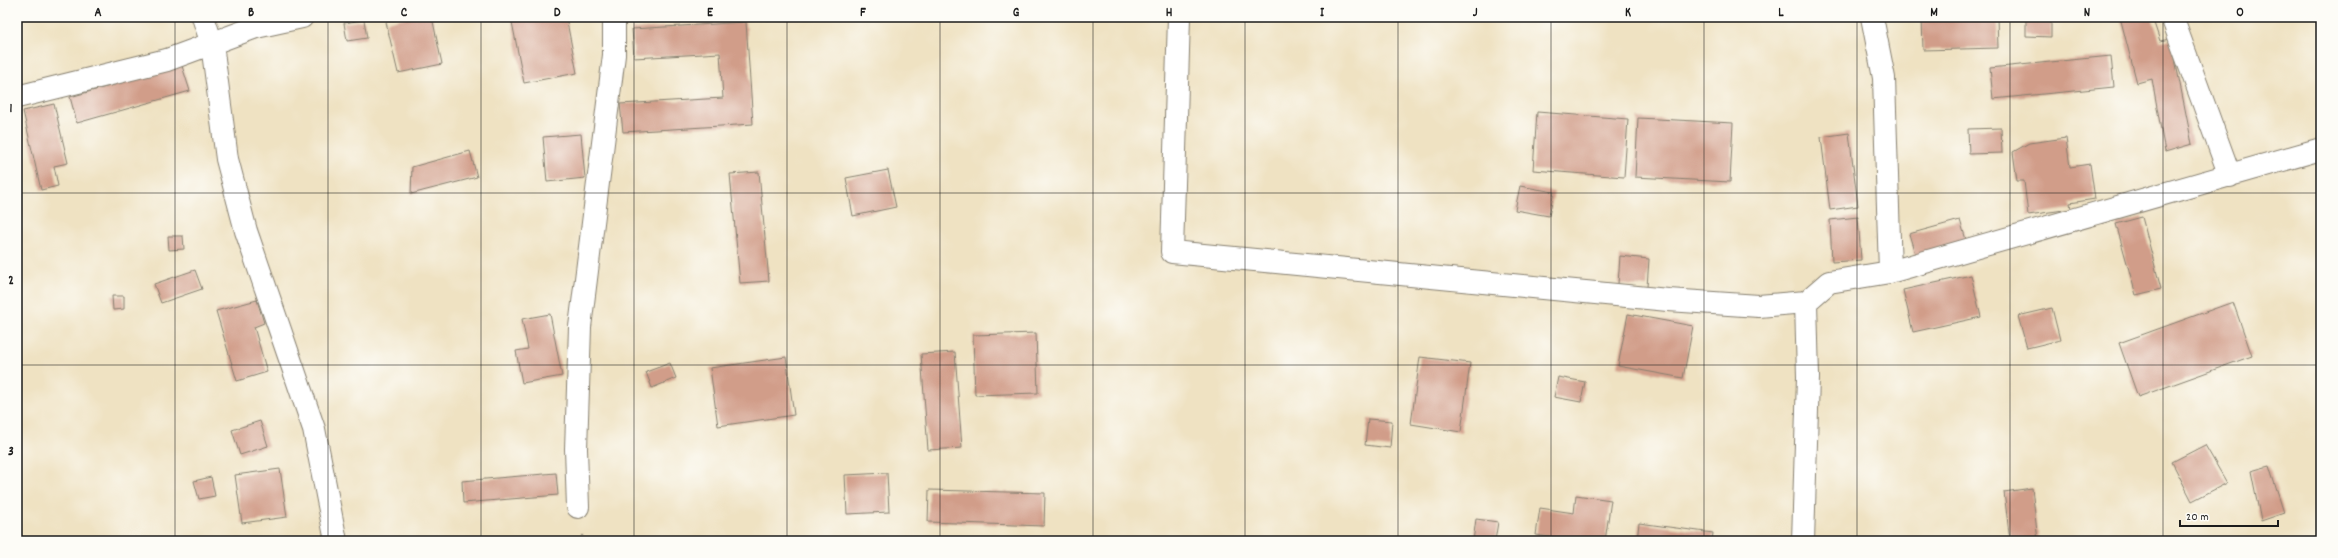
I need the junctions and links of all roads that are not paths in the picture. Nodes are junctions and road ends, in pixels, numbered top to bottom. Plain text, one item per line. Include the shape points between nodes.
1 (203, 17) edge
2 (302, 17) edge
3 (614, 17) edge
4 (1178, 17) edge
5 (1872, 17) edge
6 (2172, 17) edge
7 (212, 44) junction
8 (17, 97) edge
9 (2321, 150) edge
10 (2230, 176) junction
11 (1890, 272) junction
12 (1806, 302) junction
13 (578, 507) dead end
14 (336, 541) edge
15 (1803, 541) edge

1 - 7 street
2 - 7 street via 256,27
3 - 13 street via 614,55 580,327 576,449
4 - 12 street via 1172,252 1668,300 1759,306
5 - 11 street via 1884,78
6 - 10 street
7 - 8 street via 167,60
7 - 14 street via 227,159 246,232 314,429
9 - 10 street
10 - 11 street
11 - 12 street via 1830,282
12 - 15 street via 1808,377

